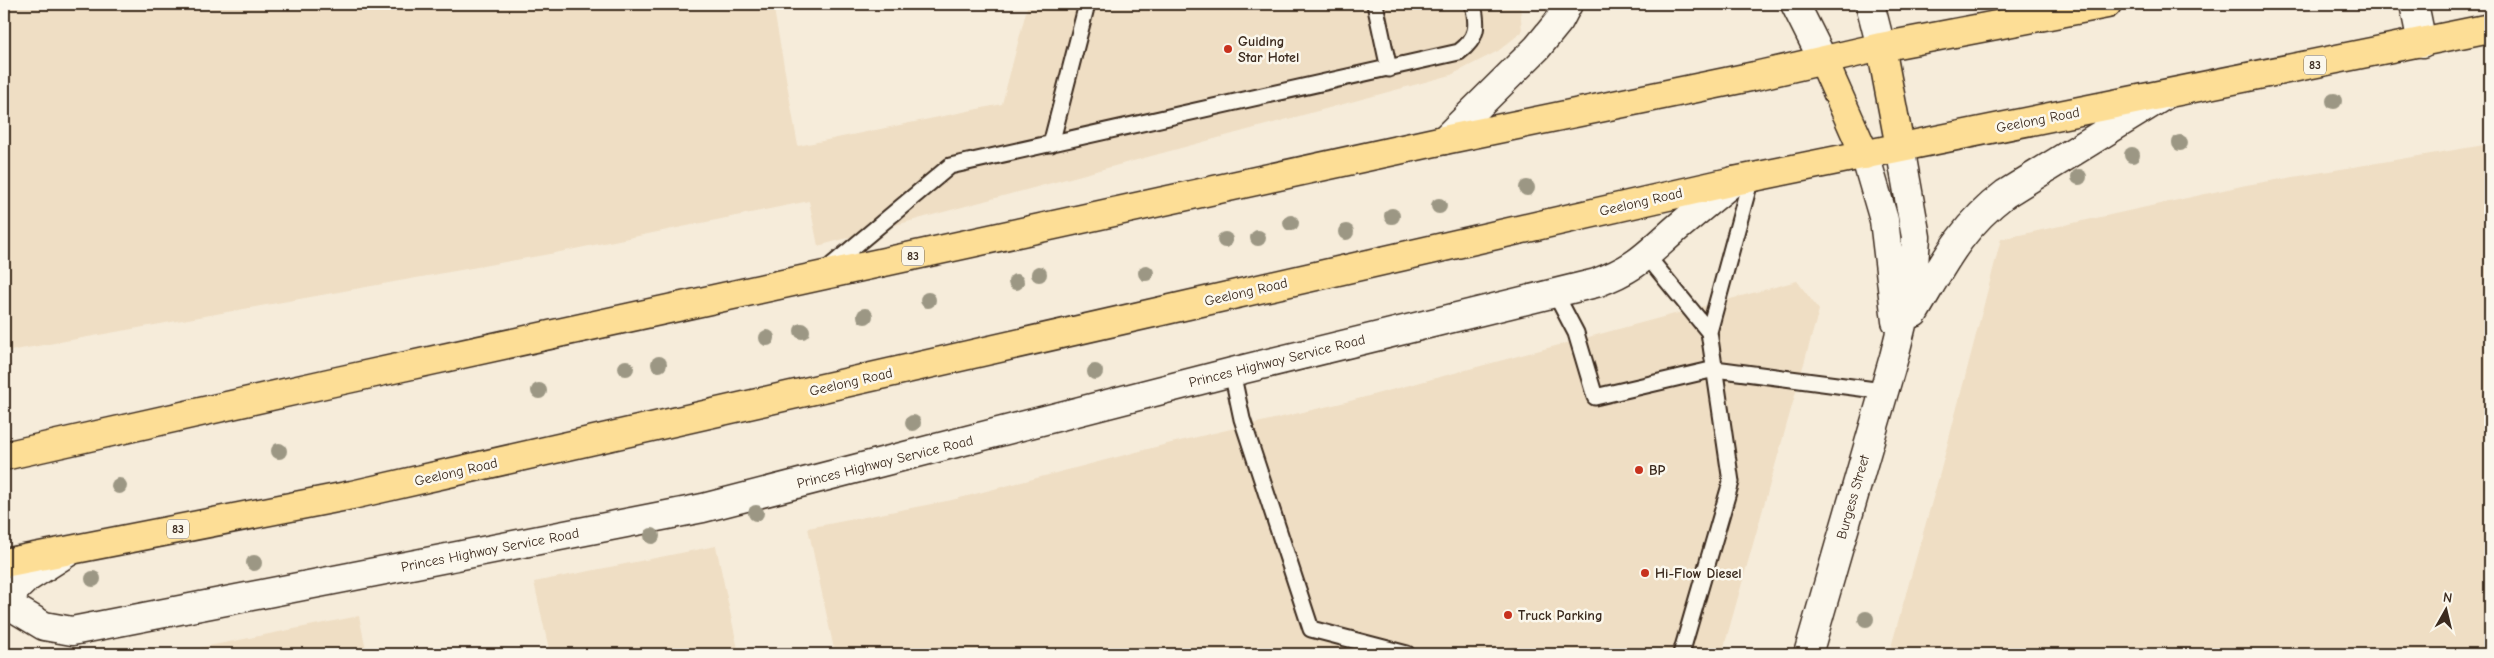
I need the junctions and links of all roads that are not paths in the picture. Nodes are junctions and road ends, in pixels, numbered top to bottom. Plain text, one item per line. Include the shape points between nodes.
1 (1087, 4) edge
2 (1375, 4) edge
3 (1473, 4) edge
4 (1568, 4) edge
5 (1795, 4) edge
6 (1870, 4) edge
7 (2107, 4) edge
8 (2414, 4) edge
9 (2490, 28) edge
10 (2422, 43) junction
11 (1881, 47) junction
12 (1823, 60) junction
13 (1390, 69) junction
14 (2165, 95) junction
15 (1444, 140) junction
16 (1051, 144) junction
17 (1900, 147) junction
18 (1865, 155) junction
19 (1743, 180) junction
20 (1647, 256) junction
21 (819, 276) junction
22 (1555, 293) junction
23 (1709, 332) junction
24 (1898, 340) junction
25 (1715, 369) junction
26 (1232, 372) junction
27 (1883, 391) junction
28 (4, 456) edge
29 (72, 550) junction
30 (4, 564) edge
31 (4, 601) edge
32 (1406, 654) edge
33 (1680, 654) edge
34 (1808, 654) edge

1 - 16 lane
2 - 13 lane
3 - 13 lane via 1476,34 1470,44 1459,52
4 - 15 street via 1537,48
5 - 12 street
6 - 11 street
7 - 11 highway, 83
8 - 10 street
9 - 10 highway, Geelong Road / 83
10 - 14 highway, Geelong Road / 83
11 - 12 highway, 83
11 - 17 highway
12 - 15 highway, 83
12 - 18 highway
13 - 16 lane
14 - 17 highway, Geelong Road / 83
14 - 24 street via 2005,194 1982,212 1950,252
15 - 21 highway, 83
16 - 21 lane via 950,166
17 - 18 highway, Geelong Road / 83
17 - 24 street, Burgess Street via 1916,252 1913,280
18 - 19 highway, Geelong Road / 83
18 - 24 street, Burgess Street via 1884,220
19 - 20 street, Princes Highway Service Road via 1670,233
19 - 23 lane
19 - 29 highway, Geelong Road / 83 via 352,495
20 - 22 street, Princes Highway Service Road via 1614,276
20 - 23 lane
21 - 28 highway, 83
22 - 25 lane via 1576,333 1595,398
22 - 26 street, Princes Highway Service Road
23 - 25 lane
24 - 27 street, Burgess Street
25 - 27 lane
25 - 33 lane via 1731,482
26 - 31 street, Princes Highway Service Road via 703,508 96,627 72,631 44,626
26 - 32 lane via 1242,419 1311,630
27 - 34 street, Burgess Street
29 - 30 highway, Geelong Road / 83
29 - 31 street, Princes Highway Service Road via 26,579

